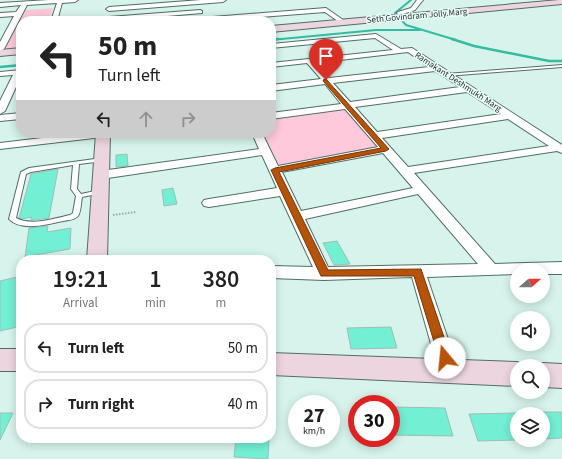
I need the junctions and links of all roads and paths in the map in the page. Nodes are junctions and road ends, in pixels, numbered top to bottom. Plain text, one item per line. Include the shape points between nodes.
1 (76, 0) edge
2 (109, 0) edge
3 (420, 0) edge
4 (60, 1) junction
5 (562, 2) edge
6 (25, 3) junction
7 (228, 4) edge
8 (0, 5) edge
9 (562, 5) edge
10 (109, 9) junction
11 (209, 11) dead end
12 (20, 14) joint
13 (0, 15) edge
14 (56, 16) edge
15 (108, 16) edge
16 (153, 16) edge
17 (236, 16) edge
18 (267, 16) edge
19 (16, 18) edge
20 (396, 19) junction
21 (344, 23) junction
22 (276, 30) edge
23 (276, 31) edge
24 (2, 38) edge
25 (276, 46) edge
26 (0, 49) edge
27 (16, 51) edge
28 (400, 51) junction
29 (0, 53) edge
30 (309, 61) junction
31 (276, 64) edge
32 (562, 66) edge
33 (437, 68) junction
34 (16, 73) edge
35 (0, 74) edge
36 (446, 75) junction
37 (326, 80) junction
38 (16, 81) edge
39 (276, 87) edge
40 (469, 89) junction
41 (16, 93) edge
42 (9, 94) junction
43 (347, 105) junction
44 (0, 111) edge
45 (276, 115) edge
46 (16, 116) edge
47 (510, 116) junction
48 (0, 118) edge
49 (374, 136) junction
50 (65, 138) edge
51 (105, 138) edge
52 (260, 138) edge
53 (0, 146) edge
54 (386, 149) junction
55 (560, 149) edge
56 (266, 151) junction
57 (76, 163) junction
58 (102, 167) junction
59 (275, 170) junction
60 (405, 171) junction
61 (421, 190) junction
62 (285, 191) junction
63 (100, 192) junction
64 (79, 196) junction
65 (209, 203) dead end
66 (136, 212) dead end
67 (297, 216) junction
68 (99, 217) junction
69 (97, 255) edge
70 (491, 268) junction
71 (562, 268) edge
72 (276, 272) edge
73 (418, 272) junction
74 (324, 274) junction
75 (0, 360) edge
76 (16, 360) edge
77 (276, 364) edge
78 (449, 372) junction
79 (510, 374) edge
80 (550, 375) edge
81 (562, 376) edge

1 - 4 street
2 - 10 street
3 - 20 street via 413,9 400,13
4 - 6 street
4 - 14 street
5 - 20 street, Seth Govindram Jolly Marg
6 - 8 street
6 - 12 street
7 - 10 street
7 - 17 street
9 - 20 street
10 - 15 street
11 - 16 street
12 - 13 street
18 - 21 street via 326,10
19 - 24 street
20 - 21 street, Seth Govindram Jolly Marg
20 - 23 street
21 - 22 street, Seth Govindram Jolly Marg
24 - 26 street
25 - 28 street via 376,36
27 - 29 street
28 - 30 street, Ramakant Deshmukh Marg
28 - 33 street, Ramakant Deshmukh Marg via 409,50
30 - 31 street, Ramakant Deshmukh Marg
30 - 37 street
32 - 36 lane
33 - 36 street, Ramakant Deshmukh Marg
33 - 37 street
34 - 35 street
36 - 40 street, Ramakant Deshmukh Marg
37 - 39 street
37 - 43 street
38 - 42 street
40 - 43 street
40 - 47 street, Ramakant Deshmukh Marg
41 - 42 street
42 - 44 street
43 - 45 street
43 - 49 street
46 - 48 street
47 - 49 street
47 - 55 street, Ramakant Deshmukh Marg
49 - 54 street
50 - 53 street
51 - 58 street
52 - 56 street
54 - 59 street
54 - 60 street
55 - 60 street
56 - 58 street
56 - 59 street
57 - 58 lane
57 - 64 lane via 74,189
57 - 64 lane via 23,173 12,219 23,224 72,217 76,214
58 - 63 street
59 - 62 street
60 - 61 street
61 - 67 street
61 - 70 street
62 - 65 street
62 - 67 street
63 - 64 lane
63 - 68 street
66 - 68 path
67 - 74 street
68 - 69 street
70 - 71 street
70 - 73 street
72 - 74 street
73 - 74 street
73 - 78 street
75 - 76 street
77 - 78 street
78 - 79 street
80 - 81 street

